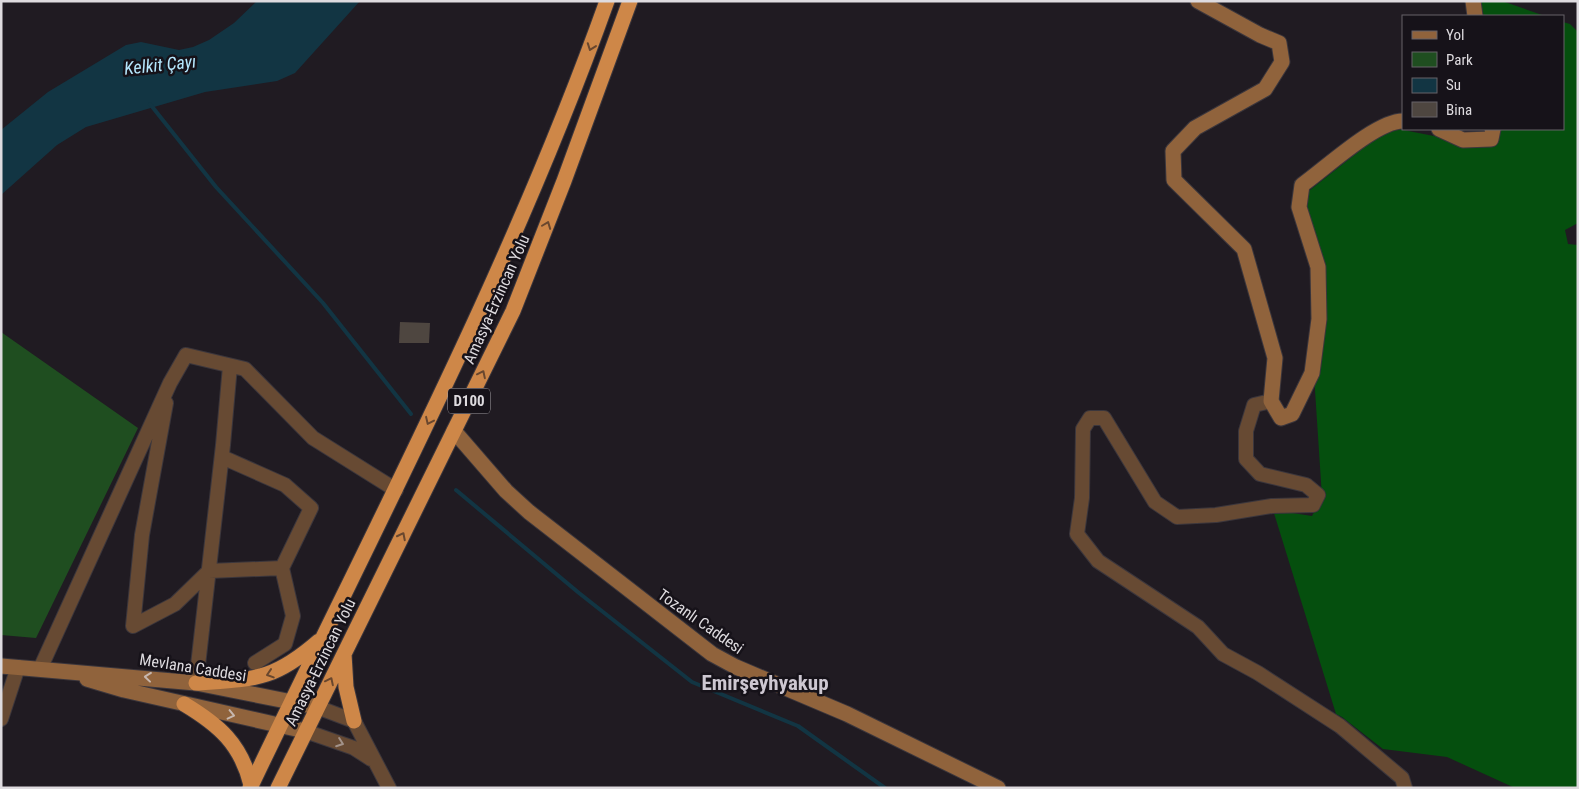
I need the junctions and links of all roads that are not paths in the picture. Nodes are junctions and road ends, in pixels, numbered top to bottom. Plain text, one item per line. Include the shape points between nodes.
1 (607, 1) edge
2 (630, 1) edge
3 (1198, 1) edge
4 (1473, 1) edge
5 (1475, 15) edge
6 (1402, 121) edge
7 (1442, 130) edge
8 (1493, 130) edge
9 (230, 366) junction
10 (170, 383) junction
11 (1271, 401) junction
12 (454, 431) junction
13 (222, 457) junction
14 (396, 490) junction
15 (282, 568) junction
16 (209, 571) junction
17 (324, 636) junction
18 (344, 652) junction
19 (255, 663) dead end
20 (1, 666) edge
21 (18, 667) junction
22 (40, 669) junction
23 (62, 671) junction
24 (196, 683) junction
25 (292, 702) junction
26 (184, 704) junction
27 (317, 707) junction
28 (1, 719) edge
29 (354, 722) junction
30 (280, 726) junction
31 (305, 731) junction
32 (372, 760) junction
33 (251, 786) edge
34 (278, 788) edge
35 (389, 788) edge
36 (998, 788) edge
37 (1405, 788) edge

1 -> 14 highway, D100 via 584,66 490,289
12 -> 2 highway, Amasya-Erzincan Yolu / D100 via 517,302
3 - 11 street via 1260,35 1280,42 1282,62 1265,89 1195,128 1173,151 1174,180 1244,249 1275,358
4 - 5 street
6 - 11 street via 1393,121 1363,138 1302,185 1299,207 1318,267 1319,319 1312,373 1292,414 1280,418
7 - 8 street via 1463,140 1491,139
9 - 10 street via 186,354
9 - 13 street
9 - 14 street via 245,369 313,438
10 - 16 street via 142,535 133,626 174,604
10 - 22 street
11 - 37 street via 1254,405 1246,431 1246,459 1260,474 1306,485 1318,495 1313,505 1272,506 1177,517 1155,502 1104,418 1090,418 1083,429 1082,498 1076,534 1098,561 1198,627 1223,654 1340,726 1402,778
18 -> 12 highway, Amasya-Erzincan Yolu / D100
12 - 36 street, Tozanlı Caddesi via 506,491 529,512 712,654 839,710
13 - 15 street via 285,485 310,508
13 - 16 street
14 - 17 highway, D100
15 - 16 street
15 - 19 street via 293,616 285,644
16 - 24 street
17 -> 24 highway via 290,665 267,675
17 - 25 highway, D100
27 -> 18 highway, Amasya-Erzincan Yolu / D100
18 - 29 highway via 346,687
20 - 21 street, Mevlana Caddesi
21 - 22 street, Mevlana Caddesi
21 - 28 street
22 - 23 street, Mevlana Caddesi
24 -> 23 street, Mevlana Caddesi
23 - 26 street, Mevlana Caddesi
24 - 25 street, Mevlana Caddesi
25 - 27 street, Mevlana Caddesi
25 - 30 highway, D100
26 -> 30 street, Mevlana Caddesi
26 - 33 highway via 204,716 230,740 243,758
27 - 29 street
27 - 31 highway, Amasya-Erzincan Yolu / D100
29 - 32 street
30 - 31 street, Mevlana Caddesi
30 - 33 highway, D100
31 -> 32 street via 354,748
31 - 34 highway, Amasya-Erzincan Yolu / D100
32 - 35 street

